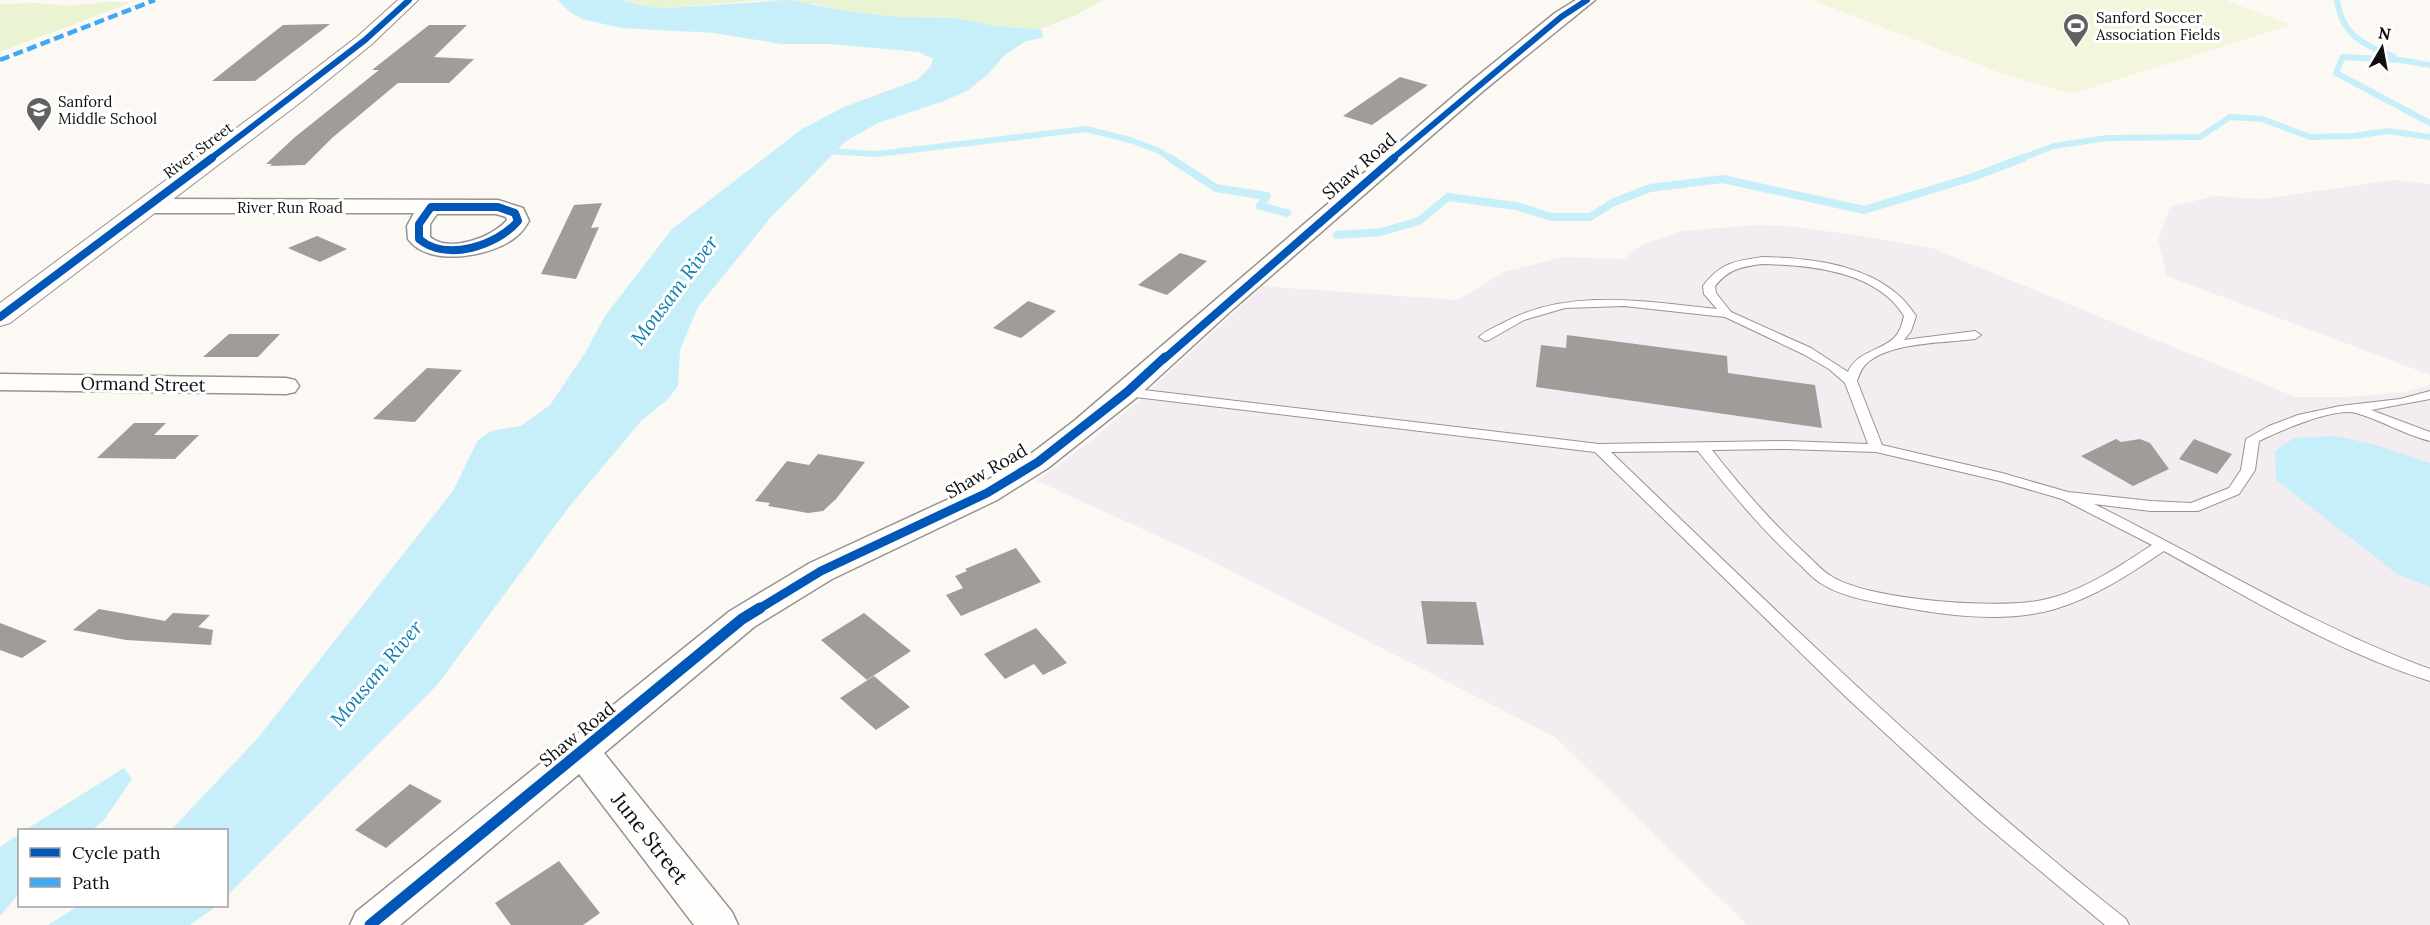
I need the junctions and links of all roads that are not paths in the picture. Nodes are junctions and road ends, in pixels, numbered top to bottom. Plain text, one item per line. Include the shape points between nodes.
1 (409, 0) edge
2 (1587, 0) edge
3 (148, 206) junction
4 (431, 207) dead end
5 (1727, 314) junction
6 (0, 317) edge
7 (1975, 335) dead end
8 (1485, 337) dead end
9 (1896, 345) junction
10 (1851, 381) junction
11 (0, 382) edge
12 (286, 386) dead end
13 (1127, 392) junction
14 (2430, 395) edge
15 (2359, 410) junction
16 (2430, 437) edge
17 (1702, 447) junction
18 (1599, 448) junction
19 (1876, 448) junction
20 (2067, 496) junction
21 (2163, 544) junction
22 (2430, 675) edge
23 (582, 751) junction
24 (370, 925) edge
25 (718, 925) edge
26 (2119, 925) edge

1 - 3 street, River Street via 315,79
2 - 13 street, Shaw Road via 1476,87
3 - 4 street, River Run Road
3 - 6 street, River Street
5 - 8 lane via 1624,303 1564,305 1520,318
5 - 9 lane via 1710,294 1709,286 1719,274 1735,265 1766,260 1811,264 1851,274 1896,296 1910,316
5 - 10 lane via 1807,351
7 - 9 lane
9 - 10 lane via 1865,358 1854,369
10 - 19 lane
11 - 12 street, Ormand Street
13 - 18 lane
13 - 23 street, Shaw Road via 1038,462 987,493 821,571 761,606
14 - 15 lane
15 - 16 lane
15 - 20 lane via 2309,416 2253,439 2248,470 2234,492 2193,508
17 - 18 lane
17 - 19 lane
17 - 21 lane via 1745,501 1828,581 1890,600 1993,611 2050,605 2108,581
18 - 26 lane via 1916,752 2021,848
19 - 20 lane
20 - 21 lane
21 - 22 lane via 2372,654
23 - 24 street, Shaw Road
23 - 25 street, June Street

